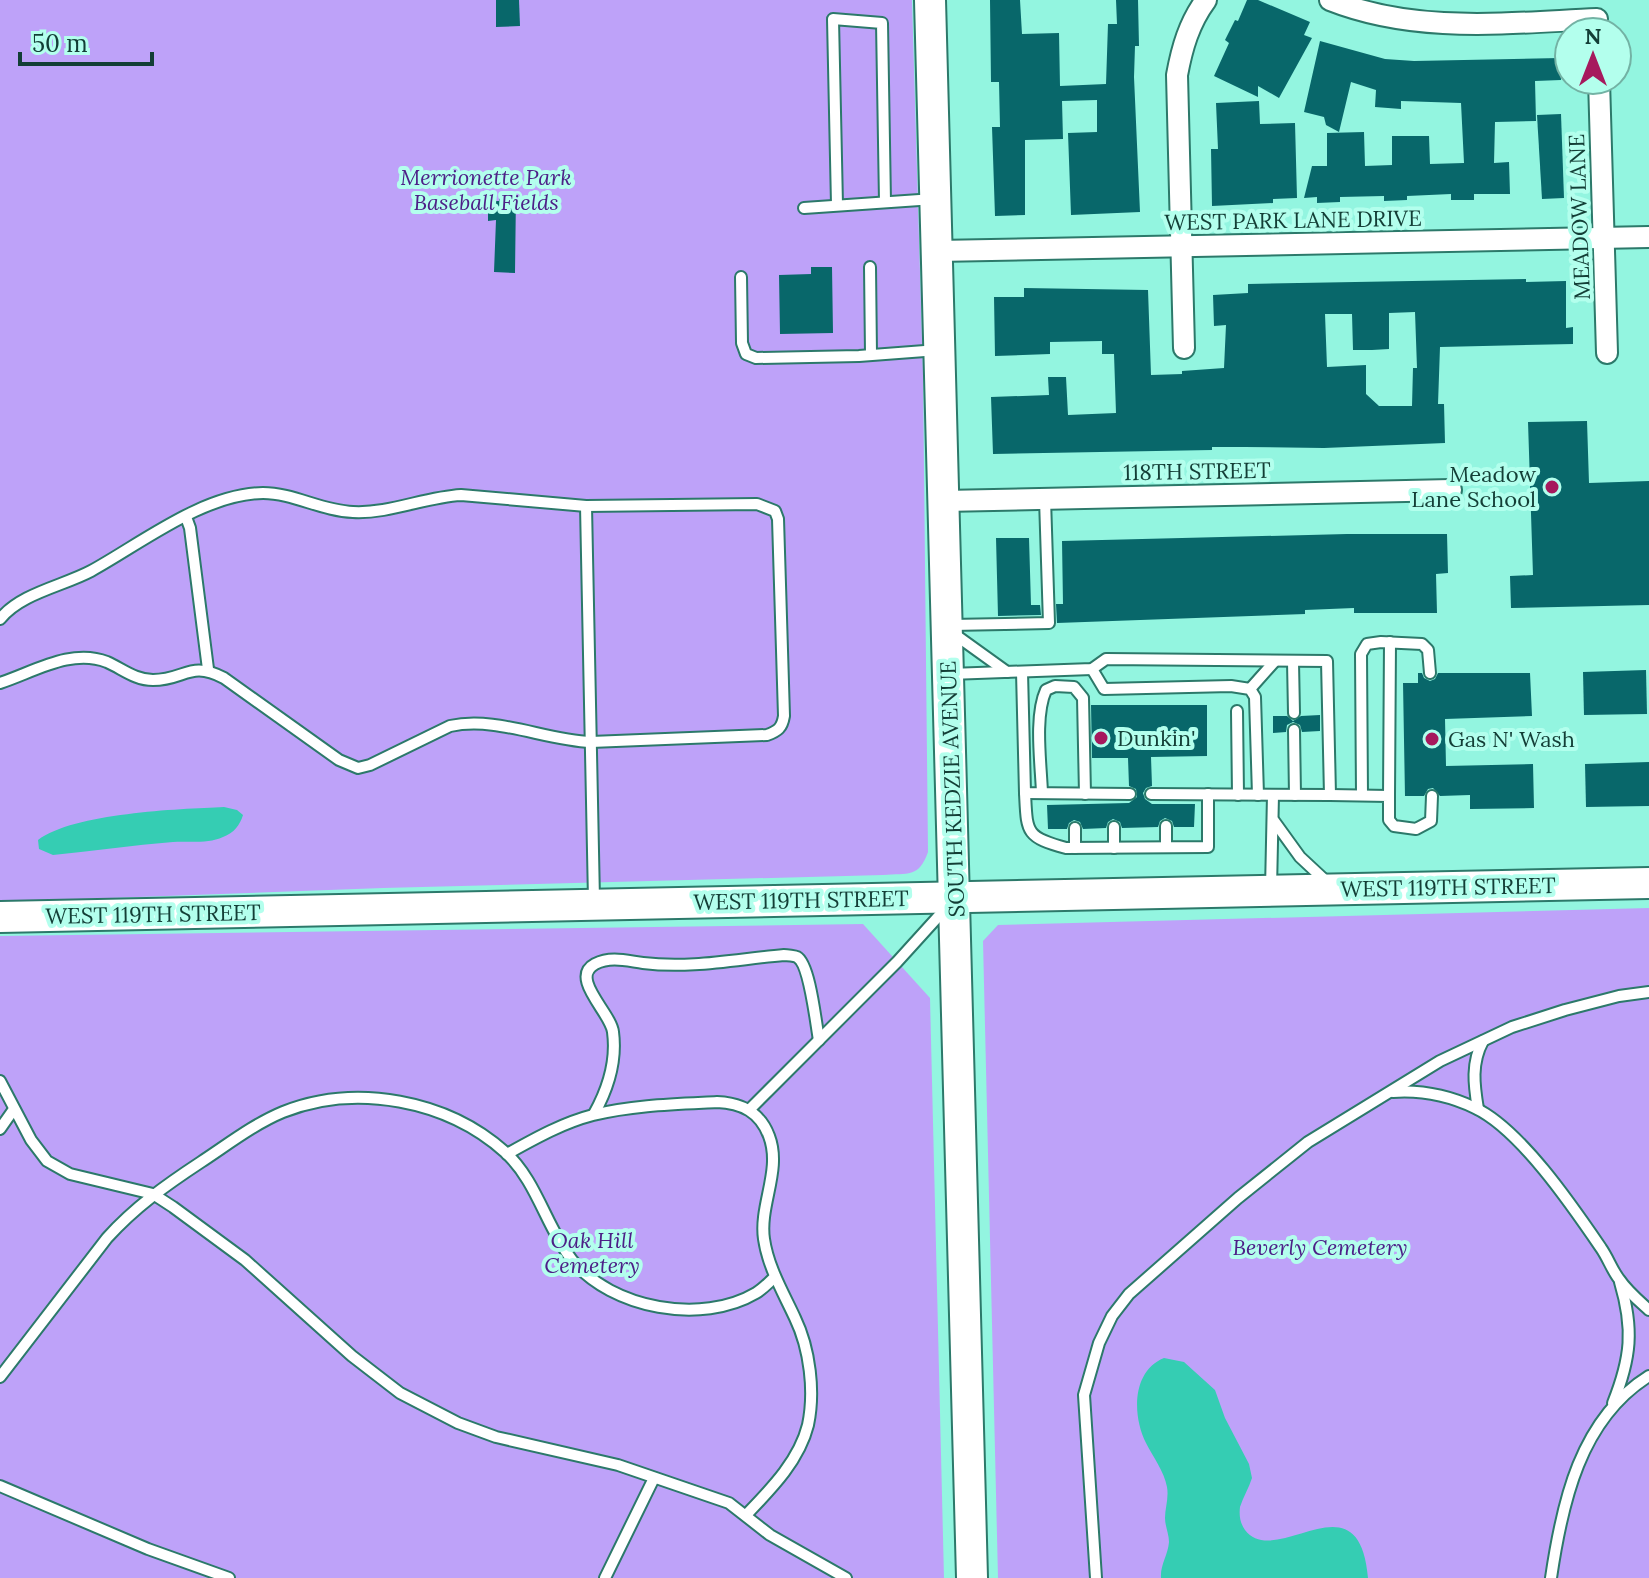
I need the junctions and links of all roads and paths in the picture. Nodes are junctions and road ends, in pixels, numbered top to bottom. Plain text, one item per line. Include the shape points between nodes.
1 (930, 0) edge
2 (1206, 0) edge
3 (1330, 0) edge
4 (1553, 20) edge
5 (1600, 96) edge
6 (936, 199) junction
7 (885, 202) junction
8 (837, 205) junction
9 (804, 208) dead end
10 (1649, 237) edge
11 (1605, 239) junction
12 (1180, 246) junction
13 (937, 251) junction
14 (870, 267) dead end
15 (741, 277) dead end
16 (1184, 348) dead end
17 (940, 350) junction
18 (1607, 353) dead end
19 (871, 354) junction
20 (1451, 490) dead end
21 (1045, 499) junction
22 (944, 501) junction
23 (586, 506) junction
24 (186, 517) junction
25 (0, 619) edge
26 (948, 627) junction
27 (1390, 642) junction
28 (1275, 661) junction
29 (1293, 662) junction
30 (208, 669) junction
31 (1092, 669) junction
32 (1007, 672) junction
33 (1022, 672) junction
34 (1430, 673) dead end
35 (949, 674) junction
36 (0, 683) edge
37 (1250, 689) junction
38 (1237, 711) dead end
39 (1294, 713) dead end
40 (1294, 730) dead end
41 (591, 742) junction
42 (1025, 793) junction
43 (1042, 793) junction
44 (1130, 794) dead end
45 (1151, 794) dead end
46 (1208, 794) junction
47 (1238, 795) junction
48 (1258, 795) junction
49 (1273, 795) junction
50 (1295, 795) junction
51 (1330, 795) junction
52 (1362, 795) junction
53 (1389, 796) junction
54 (1432, 796) dead end
55 (1078, 797) junction
56 (1273, 820) junction
57 (1166, 826) dead end
58 (1114, 827) dead end
59 (1075, 828) dead end
60 (1166, 847) junction
61 (1075, 848) junction
62 (1114, 848) junction
63 (1649, 883) edge
64 (1335, 890) junction
65 (1271, 891) junction
66 (955, 897) junction
67 (594, 905) junction
68 (0, 917) edge
69 (1649, 992) edge
70 (819, 1040) junction
71 (1483, 1041) junction
72 (0, 1081) edge
73 (1389, 1092) junction
74 (14, 1109) junction
75 (750, 1109) junction
76 (1478, 1109) junction
77 (594, 1114) junction
78 (0, 1129) edge
79 (507, 1154) junction
80 (153, 1194) junction
81 (775, 1277) junction
82 (1620, 1281) junction
83 (1649, 1310) edge
84 (1649, 1376) edge
85 (0, 1377) edge
86 (1612, 1406) junction
87 (654, 1478) junction
88 (0, 1486) edge
89 (746, 1515) junction
90 (229, 1578) edge
91 (605, 1578) edge
92 (846, 1578) edge
93 (972, 1578) edge
94 (1096, 1578) edge
95 (1551, 1578) edge

1 - 6 street, SOUTH KEDZIE AVENUE
2 - 12 street via 1183,43 1177,75
3 - 4 street via 1416,23
5 - 11 street, MEADOW LANE
6 - 7 lane
6 - 13 street, SOUTH KEDZIE AVENUE
7 - 8 lane
7 - 8 lane via 882,23 833,19
8 - 9 lane
10 - 11 street, WEST PARK LANE DRIVE
11 - 12 street, WEST PARK LANE DRIVE
11 - 18 street, MEADOW LANE
12 - 13 street, WEST PARK LANE DRIVE
12 - 16 street
13 - 17 street, SOUTH KEDZIE AVENUE
14 - 19 lane
15 - 19 lane via 746,354
17 - 19 lane
17 - 22 street, SOUTH KEDZIE AVENUE
20 - 21 street, 118TH STREET
21 - 22 street, 118TH STREET
21 - 26 lane via 1049,623
22 - 26 street, SOUTH KEDZIE AVENUE
23 - 24 lane via 461,495 352,512 266,493 215,503
23 - 41 lane
23 - 41 lane via 757,504 775,511 784,716 777,732 767,735
24 - 25 lane via 91,571 14,606
24 - 30 lane
26 - 32 lane
26 - 35 street, SOUTH KEDZIE AVENUE
27 - 34 lane via 1422,644 1428,650
27 - 52 lane via 1367,644 1361,654
27 - 53 lane
28 - 29 lane
28 - 31 lane via 1106,659
28 - 37 lane
29 - 39 lane
29 - 51 lane via 1327,661
30 - 36 lane via 140,679 83,657
30 - 41 lane via 358,768 462,723
31 - 33 lane
31 - 37 lane via 1104,689
32 - 33 lane
32 - 35 lane
33 - 42 lane
35 - 66 street, SOUTH KEDZIE AVENUE
37 - 48 lane via 1255,697
38 - 47 lane
40 - 50 lane
41 - 67 lane
42 - 43 lane
42 - 61 lane via 1027,826 1034,836
43 - 55 lane
43 - 55 lane via 1042,698 1046,690 1074,687 1083,698
44 - 55 lane via 1114,799
45 - 46 lane
46 - 47 lane
46 - 60 lane via 1208,847
47 - 48 lane
48 - 49 lane
49 - 50 lane
49 - 56 lane
50 - 51 lane
51 - 52 lane
52 - 53 lane
53 - 54 lane via 1389,820 1394,826 1416,829 1431,821
56 - 64 lane via 1300,857
56 - 65 lane
57 - 60 lane
58 - 62 lane
59 - 61 lane
60 - 62 lane
61 - 62 lane
63 - 64 street, WEST 119TH STREET
64 - 65 street, WEST 119TH STREET
65 - 66 street, WEST 119TH STREET
66 - 67 street, WEST 119TH STREET
66 - 70 lane
66 - 93 street, SOUTH KEDZIE AVENUE
67 - 68 street, WEST 119TH STREET
69 - 71 lane via 1565,1010
70 - 75 lane
70 - 77 lane via 808,980 796,956 672,965 623,959 597,963 586,977 587,988 607,1014 615,1051
71 - 73 lane
71 - 76 lane via 1473,1068
72 - 74 lane
73 - 76 lane via 1437,1093
73 - 94 lane via 1308,1142 1238,1198 1155,1269 1112,1316 1084,1395
74 - 78 lane
74 - 80 lane via 47,1161 70,1174
75 - 77 lane via 717,1102
75 - 81 lane via 770,1139 771,1184 763,1226
76 - 82 lane via 1508,1132 1541,1169
77 - 79 lane
79 - 80 lane via 452,1120 413,1104 339,1099 307,1104 257,1125
79 - 81 lane via 573,1261 610,1289 659,1306 710,1308 757,1292
80 - 85 lane via 107,1238
80 - 87 lane via 245,1260 400,1393 496,1437
81 - 89 lane via 806,1348 808,1426 794,1458
82 - 83 lane
82 - 86 lane via 1630,1334
84 - 86 lane
86 - 95 lane via 1595,1430 1562,1507
87 - 89 lane via 703,1492
87 - 91 lane
88 - 90 lane
89 - 92 lane via 770,1535

